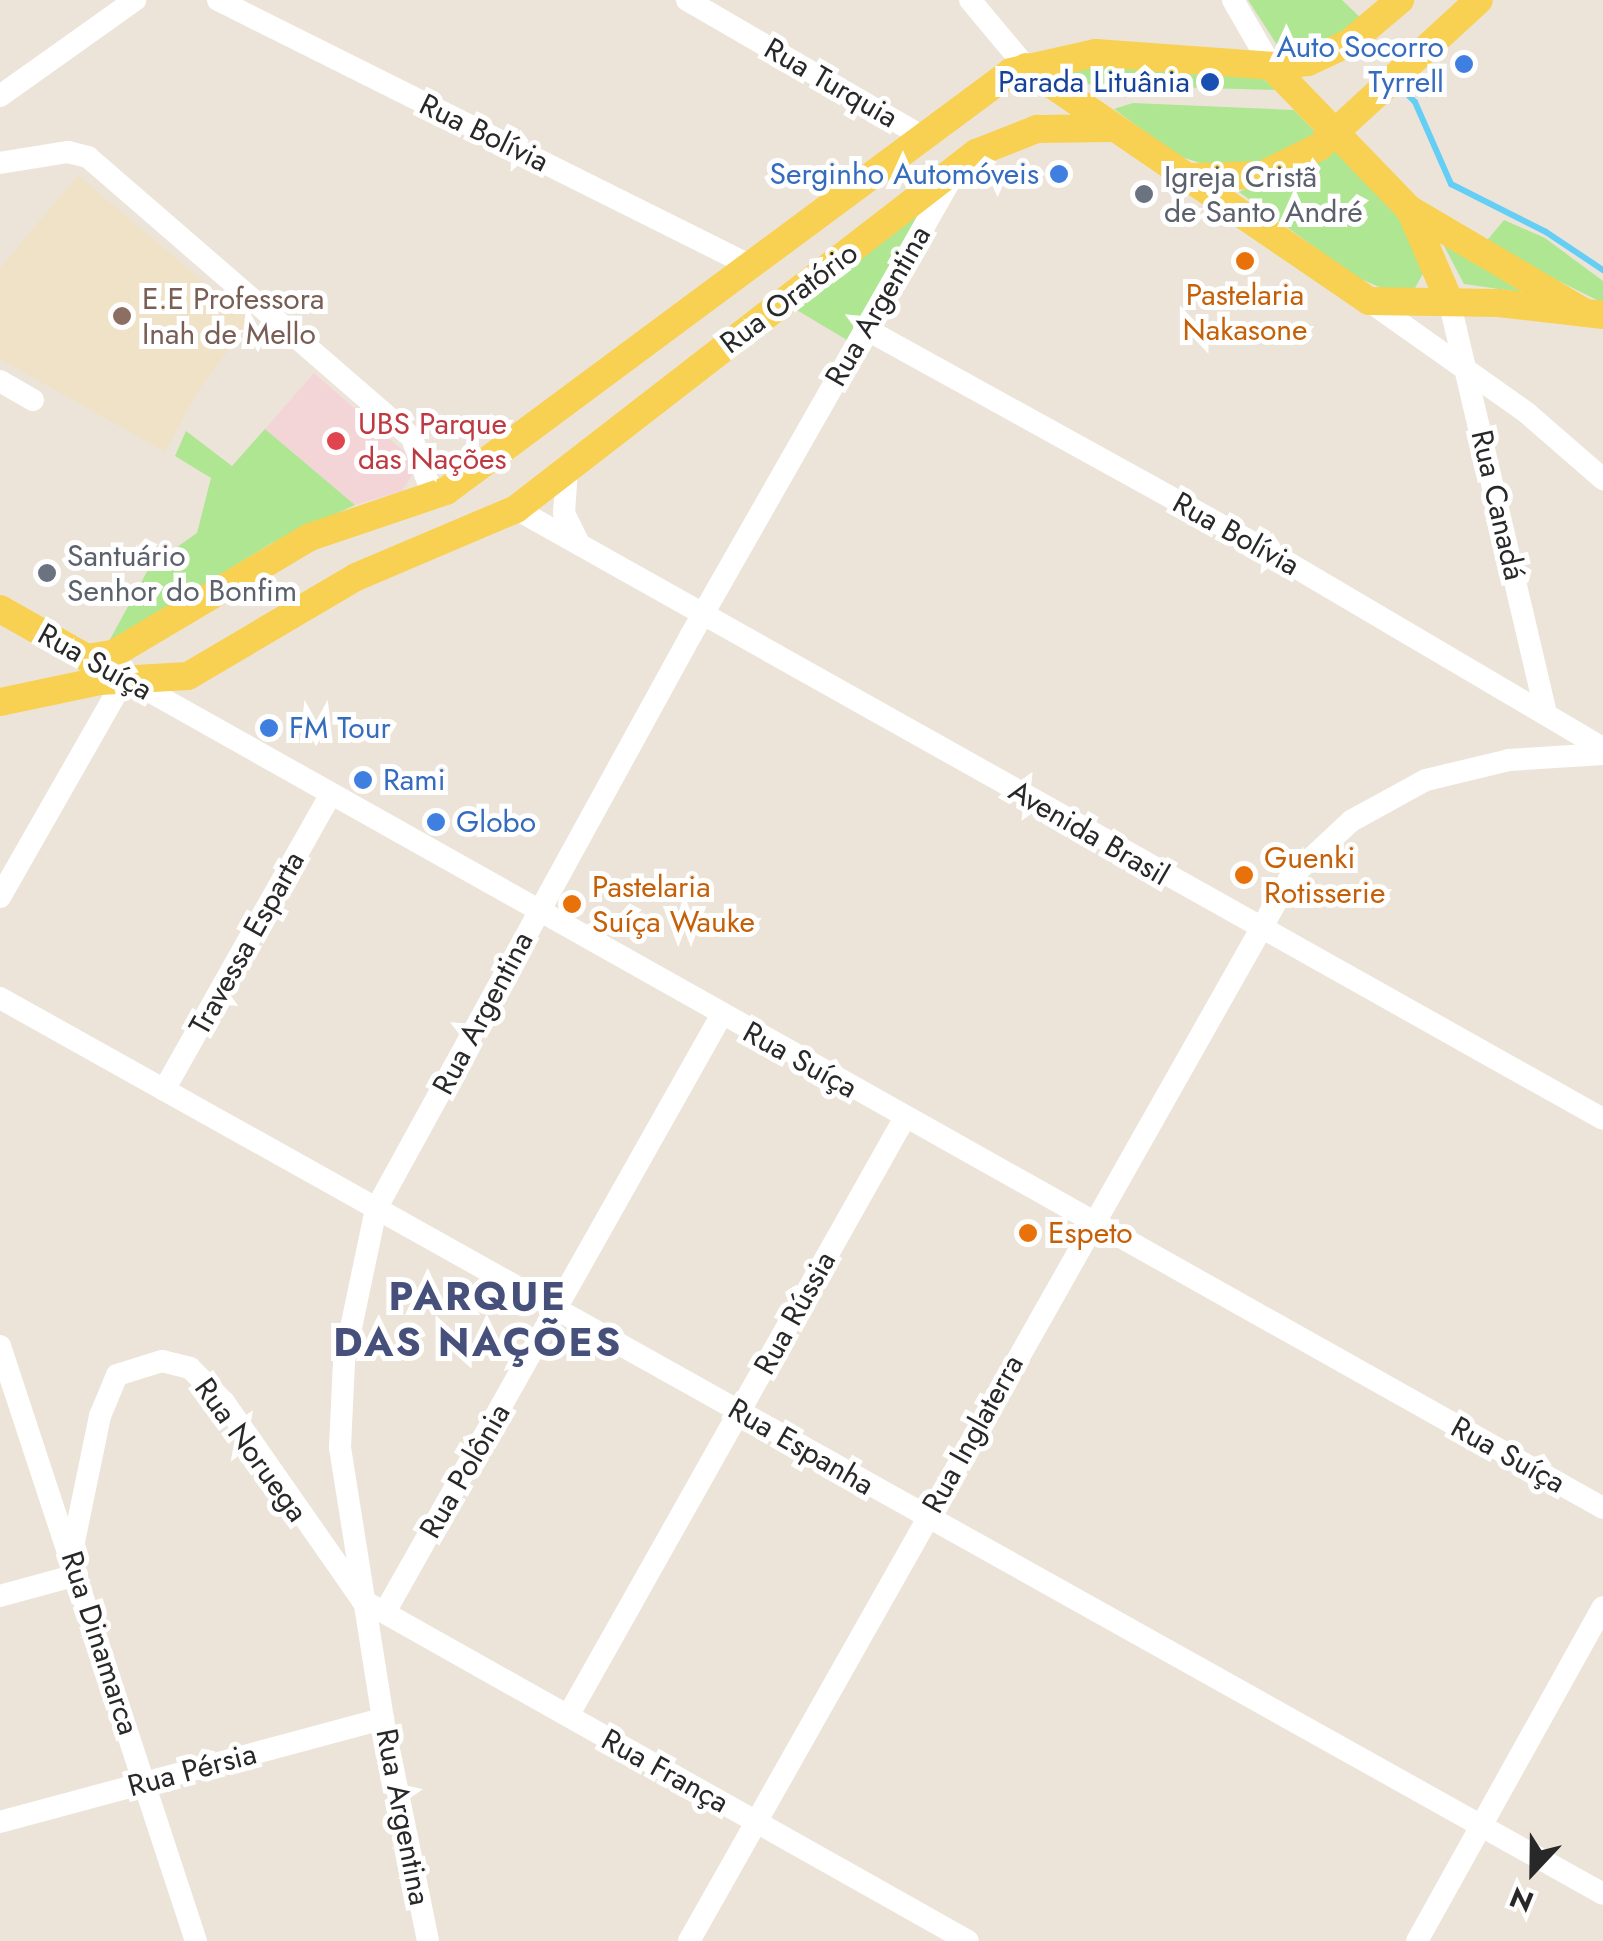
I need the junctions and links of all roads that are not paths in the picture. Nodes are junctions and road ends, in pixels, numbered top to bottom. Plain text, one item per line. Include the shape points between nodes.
1 (135, 0) edge
2 (218, 0) edge
3 (687, 0) edge
4 (970, 0) edge
5 (1233, 0) edge
6 (1400, 0) edge
7 (1479, 0) edge
8 (1271, 66) junction
9 (1026, 67) junction
10 (0, 96) edge
11 (1113, 128) junction
12 (1340, 130) junction
13 (922, 136) junction
14 (0, 162) edge
15 (956, 170) junction
16 (1186, 176) junction
17 (1409, 209) junction
18 (1436, 259) junction
19 (750, 266) junction
20 (1449, 300) junction
21 (1369, 301) junction
22 (1417, 302) junction
23 (1595, 314) edge
24 (864, 328) junction
25 (1469, 374) junction
26 (0, 381) edge
27 (33, 400) dead end
28 (567, 468) junction
29 (1603, 480) edge
30 (433, 496) junction
31 (516, 509) junction
32 (578, 542) junction
33 (0, 610) edge
34 (702, 614) junction
35 (87, 658) junction
36 (125, 678) junction
37 (0, 702) edge
38 (1545, 710) junction
39 (1603, 751) edge
40 (330, 795) junction
41 (0, 897) edge
42 (536, 914) junction
43 (1257, 928) junction
44 (0, 998) edge
45 (721, 1016) junction
46 (164, 1090) junction
47 (904, 1119) junction
48 (1603, 1119) edge
49 (376, 1209) junction
50 (1091, 1224) junction
51 (557, 1310) junction
52 (0, 1346) edge
53 (4, 1372) edge
54 (740, 1412) junction
55 (1603, 1508) edge
56 (926, 1518) junction
57 (74, 1566) junction
58 (0, 1596) edge
59 (362, 1600) junction
60 (1603, 1608) edge
61 (385, 1612) junction
62 (568, 1716) junction
63 (383, 1720) junction
64 (146, 1782) junction
65 (0, 1822) edge
66 (757, 1822) junction
67 (1481, 1826) junction
68 (1603, 1894) edge
69 (196, 1941) edge
70 (428, 1941) edge
71 (689, 1941) edge
72 (968, 1941) edge
73 (1417, 1941) edge

1 - 10 street
2 - 19 street, Rua Bolívia
3 - 13 street, Rua Turquia
4 - 9 street
5 - 8 street
6 - 8 main road, Rua Oratório via 1333,54
7 - 12 main road
8 - 9 main road, Rua Oratório via 1096,53
8 - 12 main road
9 - 11 main road
9 - 13 main road, Rua Oratório via 996,80
11 - 15 main road, Rua Oratório via 1017,134
11 - 16 main road
12 - 16 main road via 1262,175
12 - 17 main road
13 - 19 main road, Rua Oratório
14 - 30 street via 68,152 88,157 412,438
15 - 24 street, Rua Argentina
15 - 28 main road, Rua Oratório
16 - 21 main road
17 - 18 main road
17 - 23 main road
18 - 20 main road
18 - 22 main road
19 - 30 main road, Rua Oratório via 489,465
20 - 22 main road
20 - 23 main road
20 - 25 street, Rua Canadá
21 - 22 main road
21 - 25 street
24 - 34 street, Rua Argentina
24 - 38 street, Rua Bolívia
25 - 29 street via 1527,413
25 - 38 street, Rua Canadá
26 - 27 street
28 - 31 main road, Rua Oratório
28 - 32 street via 564,513
30 - 35 main road, Rua Oratório via 310,537 123,649
31 - 32 street, Avenida Brasil
31 - 36 main road, Rua Oratório via 356,577 188,676
32 - 34 street, Avenida Brasil
33 - 35 main road, Rua Suíça
34 - 42 street, Rua Argentina
34 - 43 street, Avenida Brasil
35 - 36 street, Rua Suíça
36 - 37 main road, Rua Oratório
36 - 40 street, Rua Suíça
36 - 41 street
38 - 39 street, Rua Bolívia
39 - 43 street, Rua Inglaterra via 1470,766 1388,798 1319,847
40 - 42 street, Rua Suíça
40 - 46 street, Travessa Esparta
42 - 45 street, Rua Suíça
42 - 49 street, Rua Argentina
43 - 48 street, Avenida Brasil
43 - 50 street, Rua Inglaterra
44 - 46 street, Rua Espanha
45 - 47 street, Rua Suíça
45 - 51 street, Rua Polônia
46 - 49 street, Rua Espanha
47 - 50 street, Rua Suíça
47 - 54 street, Rua Rússia
49 - 51 street, Rua Espanha
49 - 59 street, Rua Argentina via 344,1361 340,1414 344,1500
50 - 55 street, Rua Suíça
50 - 56 street, Rua Inglaterra
51 - 54 street, Rua Espanha
51 - 61 street, Rua Polônia
52 - 53 street, Rua Dinamarca
53 - 57 street, Rua Dinamarca
54 - 56 street, Rua Espanha
54 - 62 street, Rua Rússia
56 - 66 street, Rua Inglaterra
56 - 67 street, Rua Espanha
57 - 58 street
57 - 59 street, Rua Noruega via 112,1384 140,1363 175,1362 214,1390
57 - 64 street, Rua Dinamarca
59 - 61 street, Rua França
59 - 63 street, Rua Argentina
60 - 67 street
61 - 62 street, Rua França
62 - 66 street, Rua França
63 - 64 street, Rua Pérsia
63 - 70 street, Rua Argentina
64 - 65 street, Rua Pérsia
64 - 69 street, Rua Dinamarca
66 - 71 street, Rua Inglaterra
66 - 72 street, Rua França
67 - 68 street, Rua Espanha
67 - 73 street

